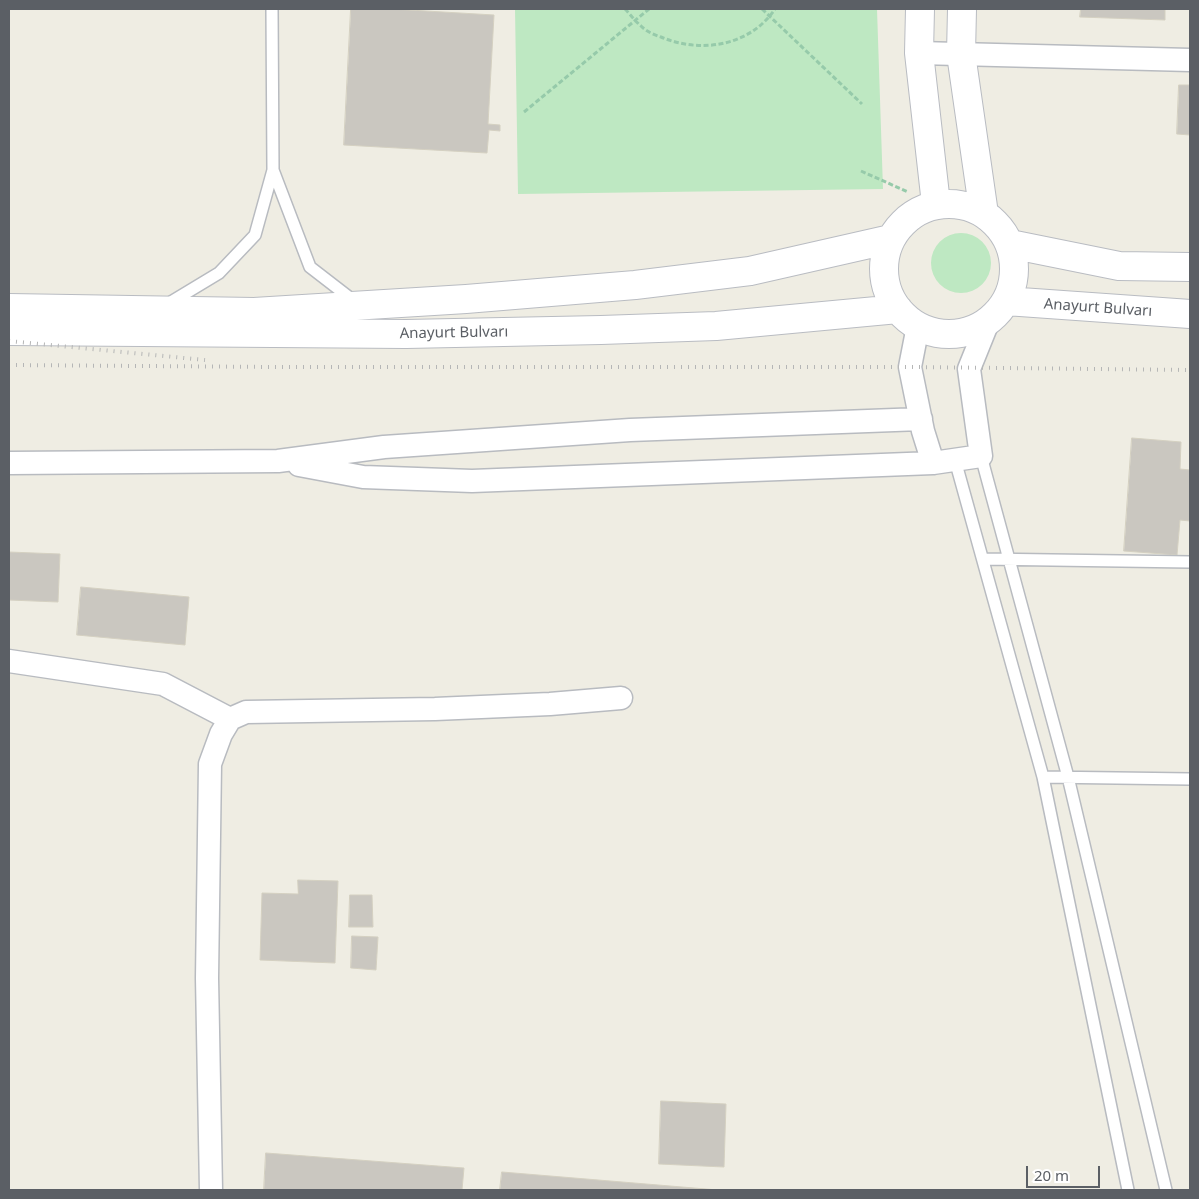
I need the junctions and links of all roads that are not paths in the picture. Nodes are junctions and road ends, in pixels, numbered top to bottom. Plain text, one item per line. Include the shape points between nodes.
1 (272, 9) edge
2 (920, 9) edge
3 (962, 9) edge
4 (919, 53) junction
5 (961, 54) junction
6 (1190, 60) edge
7 (273, 170) junction
8 (936, 204) junction
9 (984, 214) junction
10 (891, 238) junction
11 (1010, 244) junction
12 (1190, 267) edge
13 (1006, 301) junction
14 (360, 306) junction
15 (9, 308) edge
16 (898, 309) junction
17 (158, 310) junction
18 (1190, 314) edge
19 (988, 322) junction
20 (918, 326) junction
21 (9, 331) edge
22 (921, 419) junction
23 (981, 456) junction
24 (955, 460) junction
25 (278, 462) junction
26 (9, 463) edge
27 (933, 463) junction
28 (983, 559) junction
29 (1010, 560) junction
30 (1190, 562) edge
31 (9, 661) edge
32 (620, 698) dead end
33 (230, 720) junction
34 (1043, 776) junction
35 (1068, 777) junction
36 (1190, 778) edge
37 (211, 1190) edge
38 (1128, 1190) edge
39 (1166, 1190) edge

1 - 7 lane
2 - 4 main road
3 - 5 main road
4 - 5 street
4 - 8 main road
5 - 6 street
5 - 9 main road
7 - 14 lane via 310,267
7 - 17 lane via 255,235 219,273
8 - 9 main road via 956,203
8 - 10 main road via 917,211 901,224
9 - 11 main road via 1005,233
10 - 14 main road, Anayurt Bulvarı via 750,271 654,283
10 - 16 main road via 884,259 884,273 886,286
11 - 12 main road via 1118,266
11 - 13 main road via 1015,271 1012,290
13 - 18 main road, Anayurt Bulvarı
13 - 19 main road
14 - 17 main road, Anayurt Bulvarı via 254,312
15 - 17 main road, Anayurt Bulvarı
16 - 20 main road
16 - 21 main road, Anayurt Bulvarı via 716,326 591,331 406,334
19 - 20 main road via 957,334 944,334
19 - 23 street via 969,369
20 - 22 street via 910,367
22 - 25 street via 620,430 384,447
22 - 27 street
23 - 24 street
23 - 29 lane
24 - 27 street
24 - 28 lane
25 - 26 street
25 - 27 street via 363,477 472,481
28 - 29 lane
28 - 34 lane
29 - 30 lane
29 - 35 lane
31 - 33 street via 163,684
32 - 33 street via 435,710 246,712
33 - 37 street via 210,764 207,978
34 - 35 lane
34 - 38 lane
35 - 36 lane
35 - 39 lane

